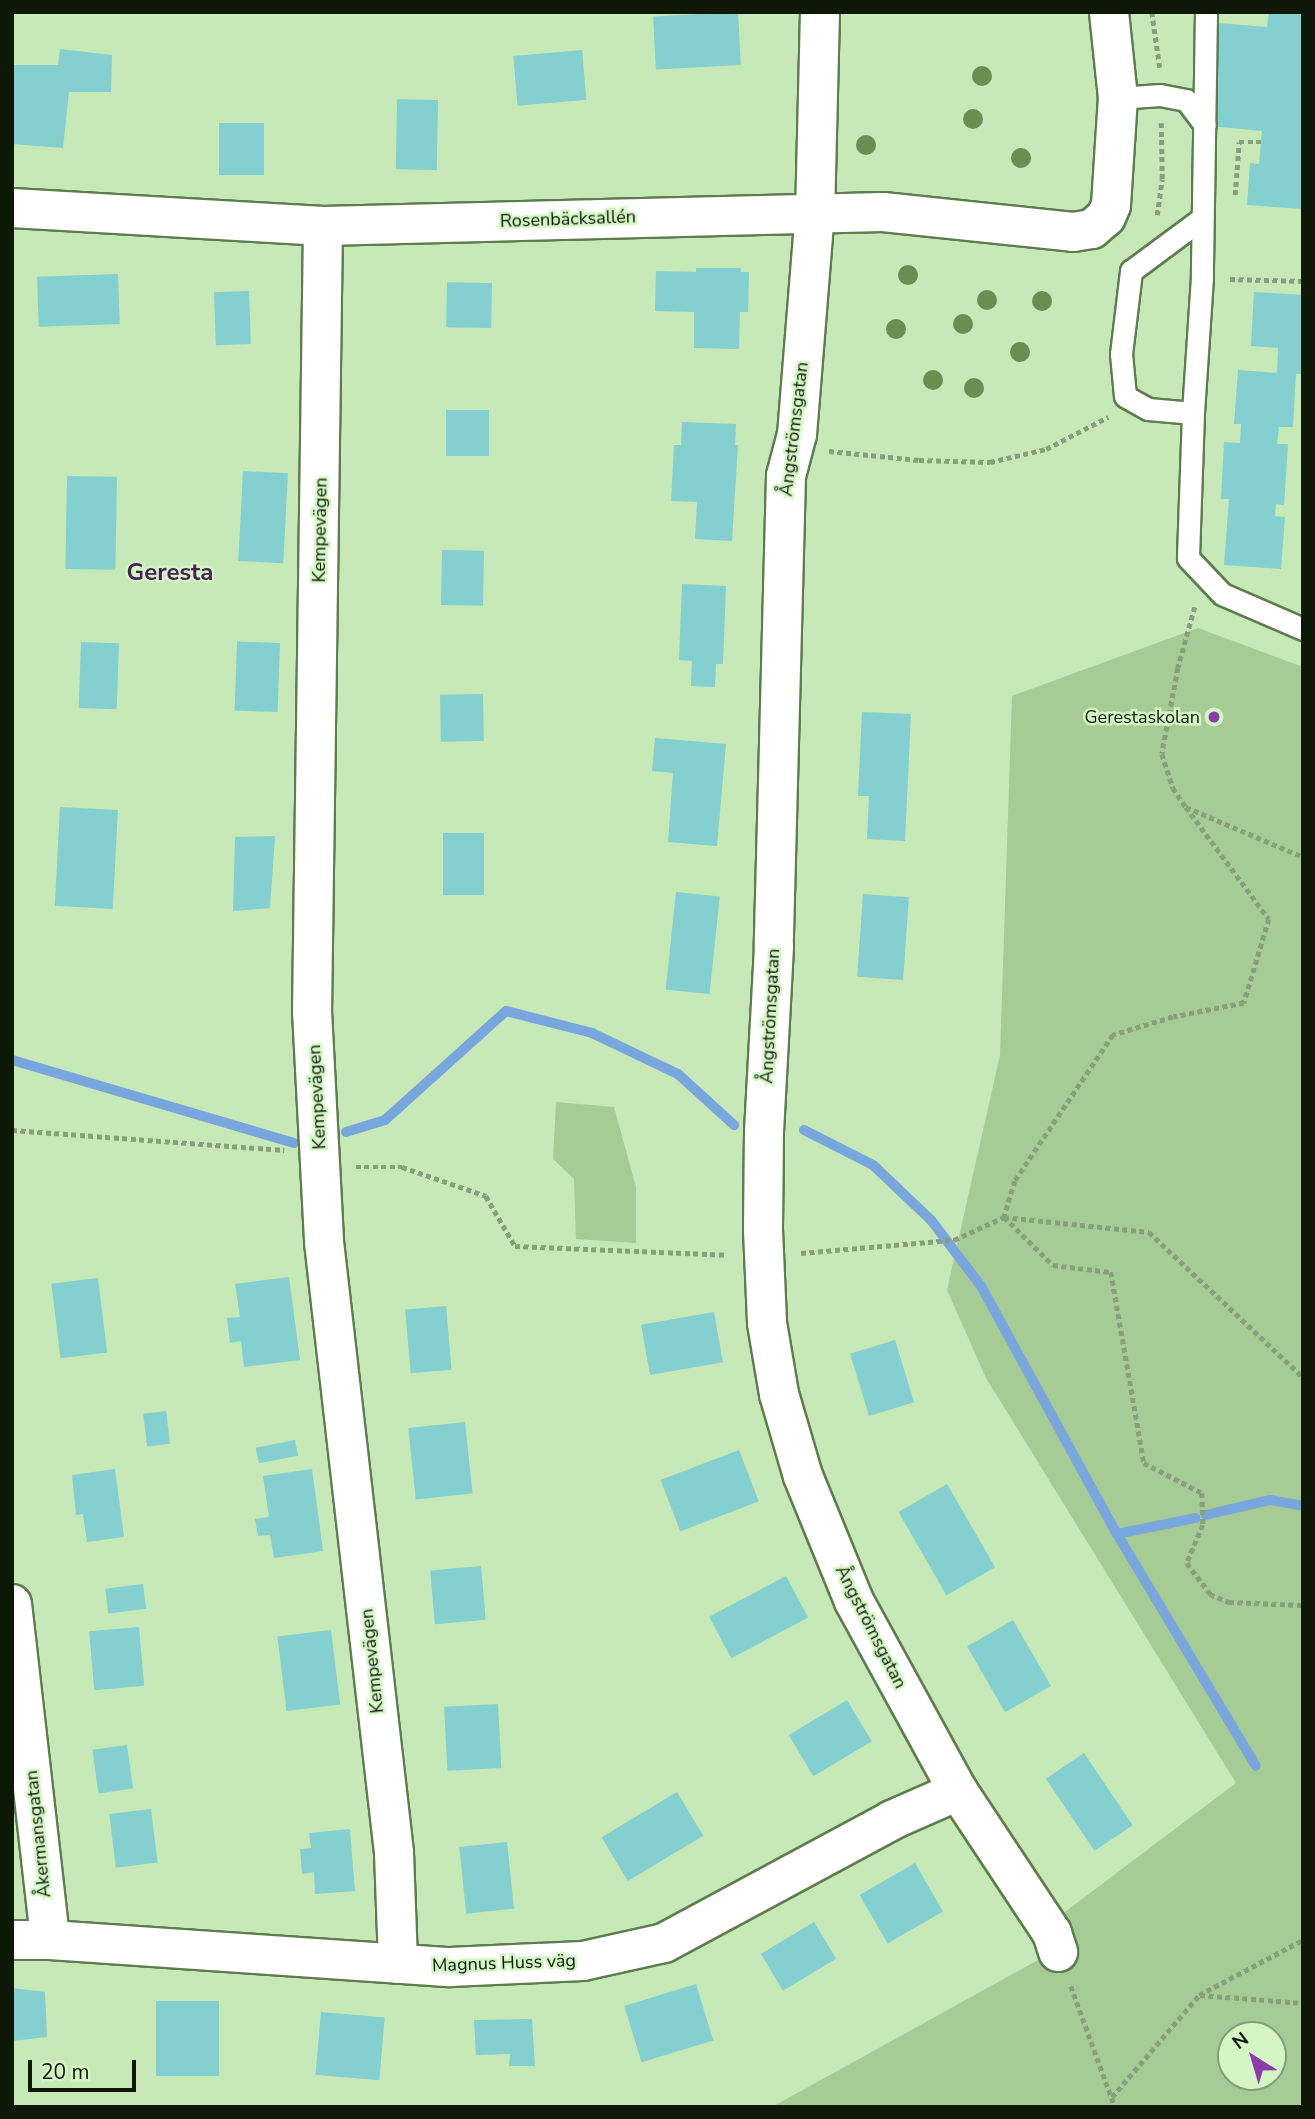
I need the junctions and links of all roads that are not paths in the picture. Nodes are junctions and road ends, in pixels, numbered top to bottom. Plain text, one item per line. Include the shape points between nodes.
1 (820, 12) edge
2 (1109, 12) edge
3 (1206, 12) edge
4 (1118, 99) junction
5 (1205, 125) junction
6 (12, 208) edge
7 (815, 211) junction
8 (1201, 219) junction
9 (323, 226) junction
10 (1193, 414) junction
11 (1303, 629) edge
12 (12, 1604) edge
13 (958, 1791) junction
14 (12, 1940) edge
15 (50, 1940) junction
16 (1058, 1952) road end
17 (398, 1964) junction

1 - 7 street, Ångströmsgatan
2 - 4 street
3 - 5 lane
4 - 5 lane via 1160,95 1186,100
4 - 7 street, Rosenbäcksallén via 1111,205 1106,217 1091,229 1073,232 883,212
5 - 8 lane
6 - 9 street, Rosenbäcksallén
7 - 9 street, Rosenbäcksallén
7 - 13 street, Ångströmsgatan via 797,433 786,476 774,947 764,1132 767,1322 779,1394 803,1476 854,1601
8 - 10 lane
8 - 10 lane via 1130,271 1121,354 1125,396 1149,409
9 - 17 street, Kempevägen via 312,1011 324,1242 394,1853
10 - 11 lane via 1188,558 1222,594
12 - 15 street, Åkermansgatan
13 - 16 street, Ångströmsgatan via 1052,1933
13 - 17 street, Magnus Huss väg via 664,1942 583,1961 450,1967
14 - 15 street, Magnus Huss väg
15 - 17 street, Magnus Huss väg

